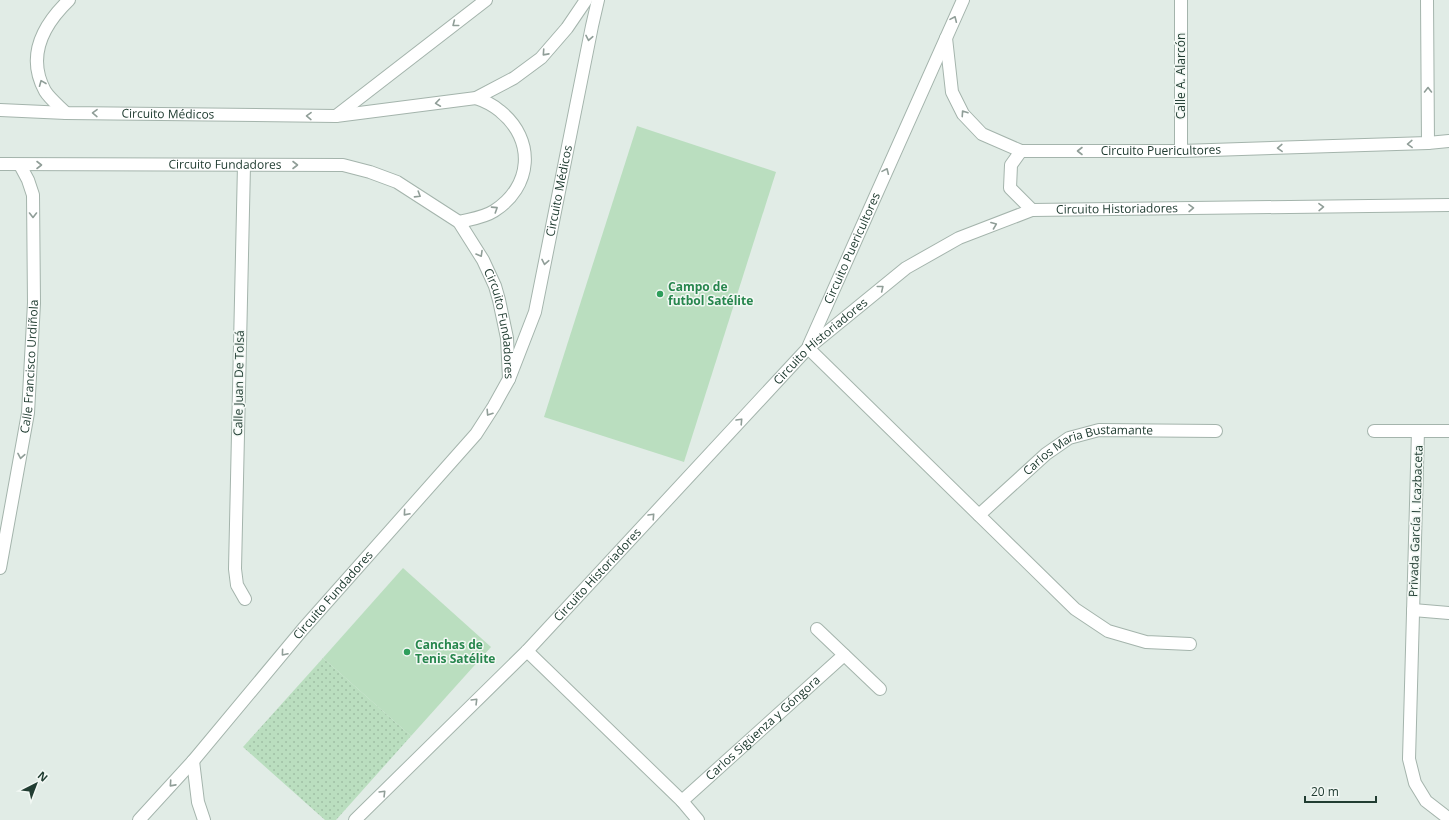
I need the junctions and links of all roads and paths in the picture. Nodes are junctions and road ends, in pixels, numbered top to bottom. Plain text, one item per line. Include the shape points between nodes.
1 (69, 0) edge
2 (486, 0) edge
3 (586, 0) edge
4 (598, 0) edge
5 (963, 0) edge
6 (1181, 0) edge
7 (1427, 0) edge
8 (946, 38) junction
9 (476, 98) junction
10 (0, 110) edge
11 (66, 113) junction
12 (336, 116) junction
13 (1449, 141) edge
14 (1428, 143) junction
15 (1021, 151) junction
16 (1181, 152) junction
17 (0, 164) edge
18 (20, 165) junction
19 (244, 165) junction
20 (1449, 205) edge
21 (1032, 210) junction
22 (458, 222) junction
23 (808, 348) junction
24 (509, 379) junction
25 (1216, 431) dead end
26 (1374, 431) dead end
27 (1418, 431) junction
28 (1449, 431) edge
29 (979, 515) junction
30 (0, 568) edge
31 (245, 599) dead end
32 (1413, 610) junction
33 (1449, 613) edge
34 (817, 629) dead end
35 (1190, 644) dead end
36 (527, 651) junction
37 (844, 655) junction
38 (880, 689) dead end
39 (193, 761) junction
40 (682, 801) junction
41 (1448, 818) dead end
42 (139, 820) edge
43 (204, 820) edge
44 (355, 820) edge
45 (698, 820) edge

11 -> 1 street via 45,91 37,69 37,55 49,23
2 -> 12 street
3 -> 9 street, Circuito Médicos via 567,28 541,58 514,78
4 -> 24 street, Circuito Médicos via 535,312
8 -> 5 street, Circuito Puericultores
6 - 16 street, Calle A. Alarcón
14 -> 7 street
15 -> 8 street, Circuito Puericultores via 982,134 963,114 952,92
23 -> 8 street, Circuito Puericultores
9 -> 12 street, Circuito Médicos
22 -> 9 street via 492,212 512,195 524,172 526,157 512,123 502,112
10 - 11 street, Circuito Médicos
12 -> 11 street, Circuito Médicos
13 - 14 street, Circuito Puericultores
14 -> 16 street, Circuito Puericultores
16 -> 15 street, Circuito Puericultores
15 - 21 street via 1011,165 1010,188
17 - 18 street, Circuito Fundadores
18 -> 19 street, Circuito Fundadores
18 -> 30 street, Calle Francisco Urdiñola via 33,195 34,303 28,413
19 -> 22 street, Circuito Fundadores via 343,165 370,172 397,182
19 - 31 street, Calle Juan De Tolsá via 235,569 237,585
21 -> 20 street, Circuito Historiadores
23 -> 21 street, Circuito Historiadores via 906,268 959,238
22 -> 24 street, Circuito Fundadores via 483,260 495,286 507,338
23 - 29 street
36 -> 23 street, Circuito Historiadores
24 -> 39 street, Circuito Fundadores via 476,434 303,629
25 - 29 street, Carlos Maria Bustamante via 1099,430 1069,438 1046,454
26 - 27 street, Privada García I. Icazbaceta
27 - 28 street, Privada García I. Icazbaceta
27 - 32 street, Privada García I. Icazbaceta
29 - 35 street via 1075,609 1108,631 1146,642
32 - 33 street, Privada García I. Icazbaceta
32 - 41 street, Privada García I. Icazbaceta via 1409,759 1415,783 1426,801
34 - 37 street
36 - 40 street
44 -> 36 street, Circuito Historiadores
37 - 38 street
37 - 40 street, Carlos Sigüenza y Góngora
39 -> 42 street, Circuito Fundadores
39 - 43 street via 198,802
40 - 45 street

